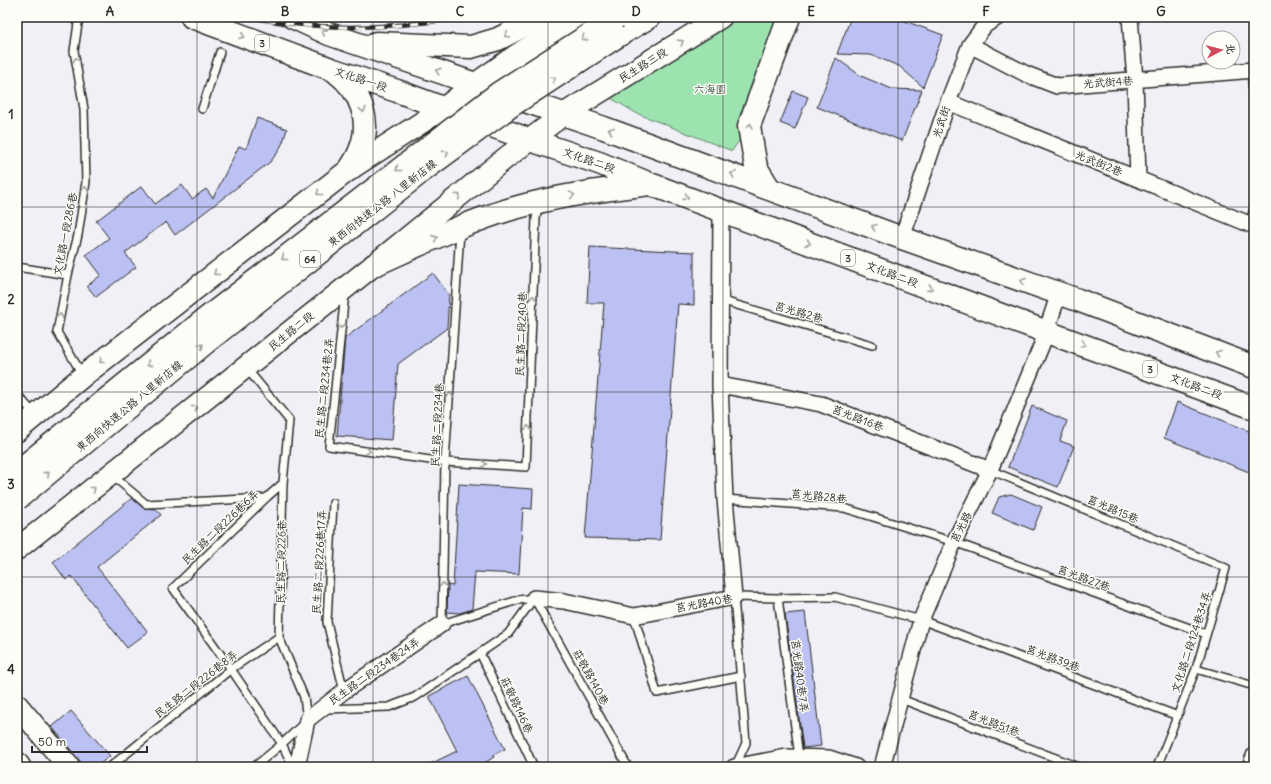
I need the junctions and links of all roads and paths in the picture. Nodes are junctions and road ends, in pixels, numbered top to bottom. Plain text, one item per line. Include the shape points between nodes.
1 (79, 17) edge
2 (192, 17) edge
3 (292, 17) edge
4 (541, 17) edge
5 (576, 17) edge
6 (617, 17) edge
7 (649, 17) edge
8 (721, 17) edge
9 (789, 17) edge
10 (998, 17) edge
11 (1130, 17) edge
12 (357, 43) junction
13 (970, 45) junction
14 (220, 52) dead end
15 (331, 69) junction
16 (1252, 70) edge
17 (1135, 80) junction
18 (474, 84) junction
19 (1254, 100) edge
20 (948, 102) junction
21 (444, 108) junction
22 (202, 109) dead end
23 (564, 114) junction
24 (530, 140) junction
25 (350, 169) junction
26 (1138, 179) junction
27 (650, 184) junction
28 (769, 188) junction
29 (539, 202) junction
30 (1254, 209) edge
31 (721, 210) junction
32 (1252, 225) edge
33 (460, 227) junction
34 (902, 238) junction
35 (374, 265) junction
36 (17, 267) edge
37 (68, 275) junction
38 (345, 287) junction
39 (1059, 293) junction
40 (720, 300) junction
41 (1046, 332) junction
42 (872, 345) dead end
43 (1254, 367) edge
44 (246, 368) junction
45 (83, 376) junction
46 (720, 385) junction
47 (17, 394) edge
48 (1254, 408) edge
49 (35, 416) junction
50 (17, 430) edge
51 (445, 462) junction
52 (990, 470) junction
53 (17, 472) edge
54 (111, 474) junction
55 (283, 483) junction
56 (266, 498) junction
57 (17, 499) edge
58 (725, 499) junction
59 (333, 503) dead end
60 (954, 542) junction
61 (21, 543) edge
62 (1226, 568) joint
63 (734, 597) junction
64 (534, 598) junction
65 (778, 598) junction
66 (634, 616) junction
67 (920, 620) junction
68 (442, 624) junction
69 (1206, 634) junction
70 (279, 638) junction
71 (480, 653) junction
72 (231, 669) junction
73 (1196, 669) junction
74 (741, 676) junction
75 (1254, 686) edge
76 (344, 691) junction
77 (900, 699) junction
78 (17, 705) edge
79 (318, 710) junction
80 (1178, 716) junction
81 (307, 720) junction
82 (282, 744) junction
83 (1254, 756) edge
84 (799, 757) junction
85 (17, 763) edge
86 (20, 767) edge
87 (69, 767) edge
88 (110, 767) edge
89 (254, 767) edge
90 (293, 767) edge
91 (298, 767) edge
92 (534, 767) edge
93 (628, 767) edge
94 (735, 767) edge
95 (856, 767) edge
96 (882, 767) edge
97 (1079, 767) edge
98 (1157, 767) edge
99 (1250, 767) edge

37 -> 1 lane, 文化路一段286巷 via 78,235 86,182 84,109 74,51
2 -> 15 main road, 文化路一段 / 3
12 -> 3 main road via 329,34
4 -> 12 main road via 498,39 471,48
5 - 18 main road
6 -> 53 main road, 東西向快速公路 八里新店線 / 64, bridge via 499,93 203,321
57 -> 7 main road, 東西向快速公路 八里新店線 / 64, bridge via 210,339 421,172 512,105
23 -> 8 main road, 民生路三段
28 -> 9 main road via 756,167 749,126
10 - 13 street, 光武街 via 985,25
11 - 17 street
18 -> 12 main road
13 - 17 street, 光武街4巷 via 1026,74 1058,86
13 - 20 street, 光武街
14 - 22 lane
15 - 21 main road, 文化路一段 / 3
15 -> 25 main road via 347,81 361,102 364,115 364,134 360,152
16 - 17 street, 光武街4巷
16 - 19 lane
17 - 26 street
18 - 21 main road
18 - 23 main road
20 - 26 street, 光武街2巷
20 - 34 street, 光武街
21 - 24 main road, 文化路一段 / 3
21 - 25 main road
23 - 24 main road, 民生路二段
28 -> 23 main road
24 - 27 main road, 文化路二段 / 3
35 -> 24 main road, 民生路二段
25 -> 45 main road
26 - 32 street, 光武街2巷
29 -> 27 main road
27 -> 31 main road, 文化路二段 / 3
34 -> 28 main road
29 - 33 main road via 510,209
51 -> 29 lane, 民生路二段240巷 via 526,467 536,218
30 - 32 lane, 光武街2巷
31 - 40 street
31 -> 41 main road, 文化路二段 / 3
35 -> 33 main road
51 -> 33 lane, 民生路二段234巷
39 -> 34 main road
35 - 38 main road, 民生路二段
36 - 37 lane
45 -> 37 lane, 文化路一段286巷 via 56,332
38 - 44 main road, 民生路二段
38 -> 51 lane, 民生路二段234巷2弄 via 329,446
39 - 41 street, 莒光路
43 -> 39 main road
40 - 42 lane, 莒光路2巷
40 - 46 street
41 -> 48 main road, 文化路二段 / 3
41 - 52 street, 莒光路
54 -> 44 main road, 民生路二段
44 - 55 lane, 民生路二段226巷 via 289,420
45 - 49 main road
46 - 52 street, 莒光路16巷 via 821,404
46 - 58 street
47 - 49 lane
49 - 50 main road
68 -> 51 lane, 民生路二段234巷
52 - 60 street, 莒光路
52 - 62 lane, 莒光路15巷
54 - 56 lane via 146,504
61 -> 54 main road, 民生路二段
55 - 56 lane, 民生路二段226巷6弄
55 - 70 lane, 民生路二段226巷
56 - 72 lane, 民生路二段226巷6弄 via 173,588
58 - 60 lane, 莒光路28巷 via 844,508
58 - 63 street
59 - 76 lane, 民生路二段226巷17弄 via 327,622
60 - 67 street, 莒光路
60 - 69 lane, 莒光路27巷
62 - 69 lane, 文化路二段124巷34弄
63 - 65 lane, 莒光路40巷
63 - 66 street, 莒光路40巷
63 - 74 lane
64 - 66 street, 莒光路40巷 via 564,601
64 - 68 lane via 518,600
64 - 71 lane via 508,634
64 - 93 lane, 莊敬路140巷
65 - 67 lane, 莒光路40巷 via 835,597
65 - 84 lane, 莒光路40巷7弄
66 - 74 lane via 657,693
67 - 77 street, 莒光路
67 - 80 lane, 莒光路39巷
68 - 76 street, 民生路二段234巷24弄
69 - 73 lane, 文化路二段124巷34弄
70 - 72 lane, 民生路二段226巷8弄
70 - 81 lane, 民生路二段226巷 via 304,697
71 - 79 lane via 416,697 390,707
71 - 92 lane, 莊敬路146巷
72 - 82 lane
72 - 88 lane, 民生路二段226巷8弄
73 - 75 lane
73 - 80 lane, 文化路二段124巷34弄
74 - 94 lane via 746,743
76 - 79 street, 民生路二段234巷24弄
77 - 96 street, 莒光路
77 - 97 lane, 莒光路51巷
78 - 87 main road
79 - 81 street, 民生路二段234巷24弄
80 - 98 lane, 文化路二段124巷34弄
81 - 82 lane
81 - 91 street, 民生路二段226巷
82 - 89 lane
82 - 90 lane
83 - 99 street
84 - 94 street via 786,756
84 - 95 street via 829,758
85 - 86 main road

